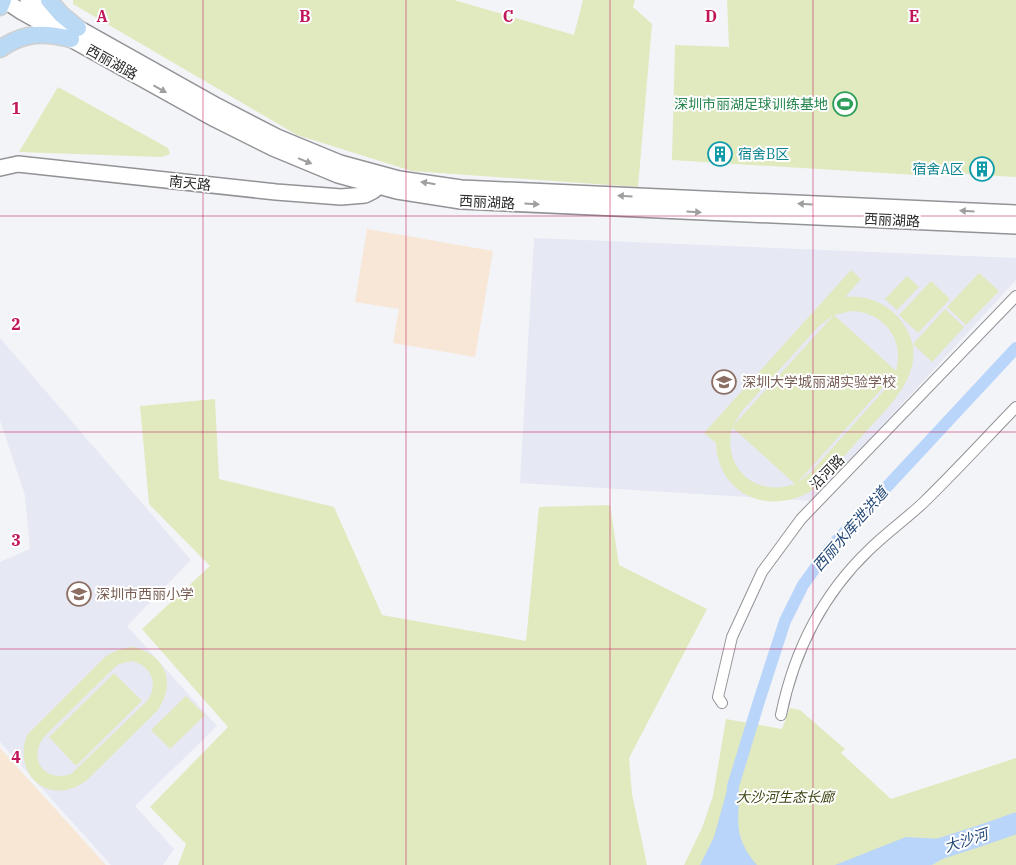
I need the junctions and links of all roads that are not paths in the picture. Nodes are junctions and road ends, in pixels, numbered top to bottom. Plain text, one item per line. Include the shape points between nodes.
1 (3, 0) edge
2 (28, 0) edge
3 (50, 0) edge
4 (0, 7) edge
5 (75, 34) junction
6 (0, 49) edge
7 (0, 168) edge
8 (379, 186) junction
9 (1016, 213) edge
10 (1016, 226) edge
11 (1016, 296) edge
12 (1016, 407) edge
13 (722, 703) dead end
14 (781, 715) dead end

1 - 4 main road
1 - 5 main road, 西丽湖路 via 22,12
2 - 5 main road, 西丽湖路
3 - 5 main road
5 - 6 main road via 36,34
5 -> 8 main road, 西丽湖路 via 211,117 338,175
9 -> 5 main road, 西丽湖路 via 461,188 399,179 340,163 277,137
7 - 8 main road, 南天路 via 18,164 341,197 365,195
8 -> 10 main road, 西丽湖路 via 461,201
11 - 13 street, 沿河路 via 801,519 762,572 732,636 718,697
12 - 14 street via 841,581 817,614 801,646

